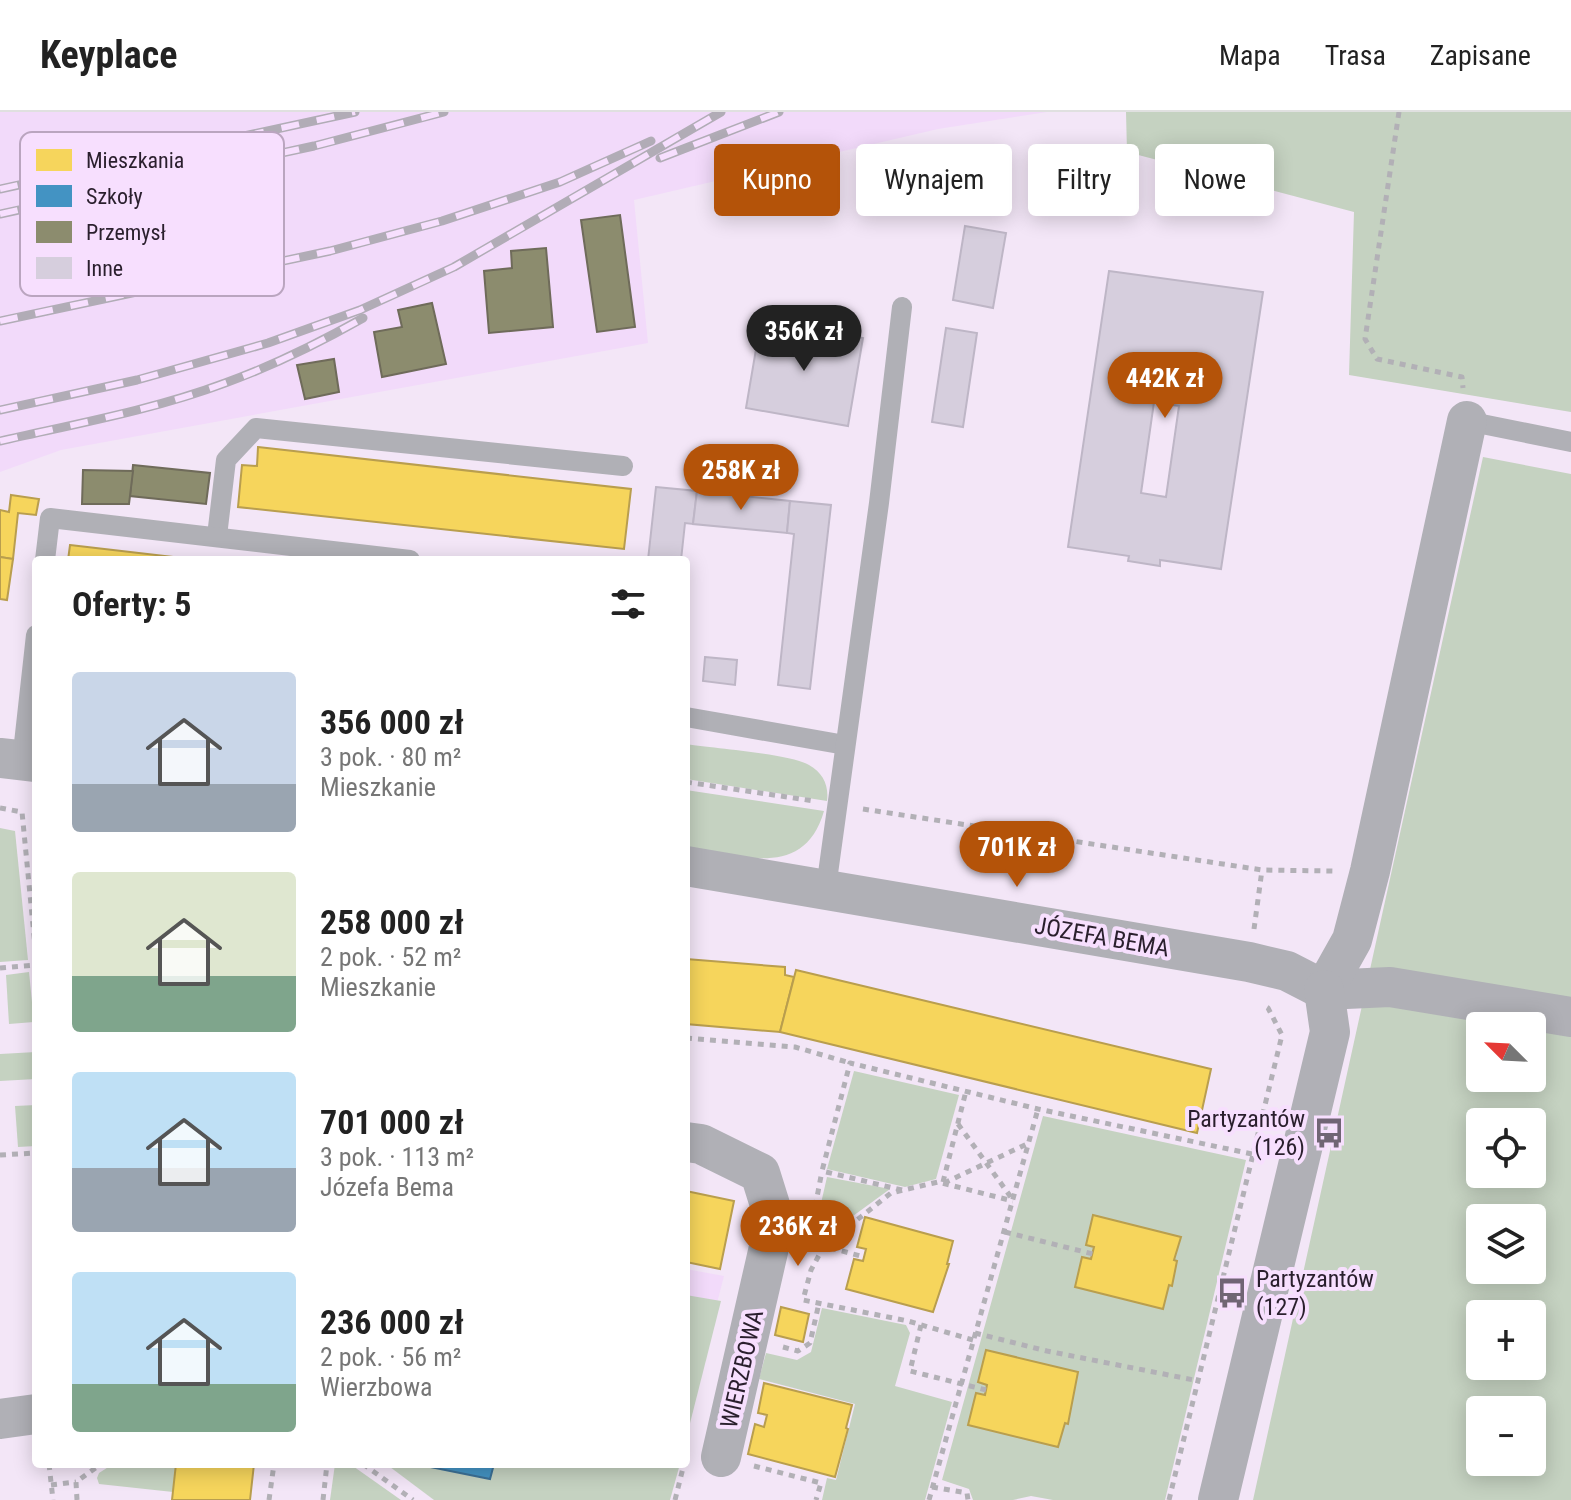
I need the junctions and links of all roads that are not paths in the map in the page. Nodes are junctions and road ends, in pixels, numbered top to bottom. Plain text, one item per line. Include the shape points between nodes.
1 (902, 307) dead end
2 (1467, 421) joint
3 (1571, 442) edge
4 (623, 466) dead end
5 (217, 536) junction
6 (45, 556) edge
7 (378, 556) edge
8 (32, 664) edge
9 (690, 718) edge
10 (845, 745) junction
11 (19, 760) edge
12 (690, 867) edge
13 (826, 888) junction
14 (1324, 990) junction
15 (1571, 1017) edge
16 (690, 1143) edge
17 (32, 1415) edge
18 (0, 1419) edge
19 (719, 1462) edge
20 (1218, 1500) edge

1 - 10 lane
2 - 3 lane
2 - 14 street via 1370,871 1352,940
4 - 5 lane via 256,428 226,460
5 - 6 lane via 50,518
5 - 7 lane
8 - 11 lane
9 - 10 lane
10 - 13 lane
12 - 13 street, JÓZEFA BEMA
13 - 14 street, JÓZEFA BEMA via 1249,962 1287,971
14 - 15 street, JÓZEFA BEMA via 1390,987
14 - 20 street via 1330,1032
16 - 19 street, WIERZBOWA via 760,1173 775,1221
17 - 18 street

